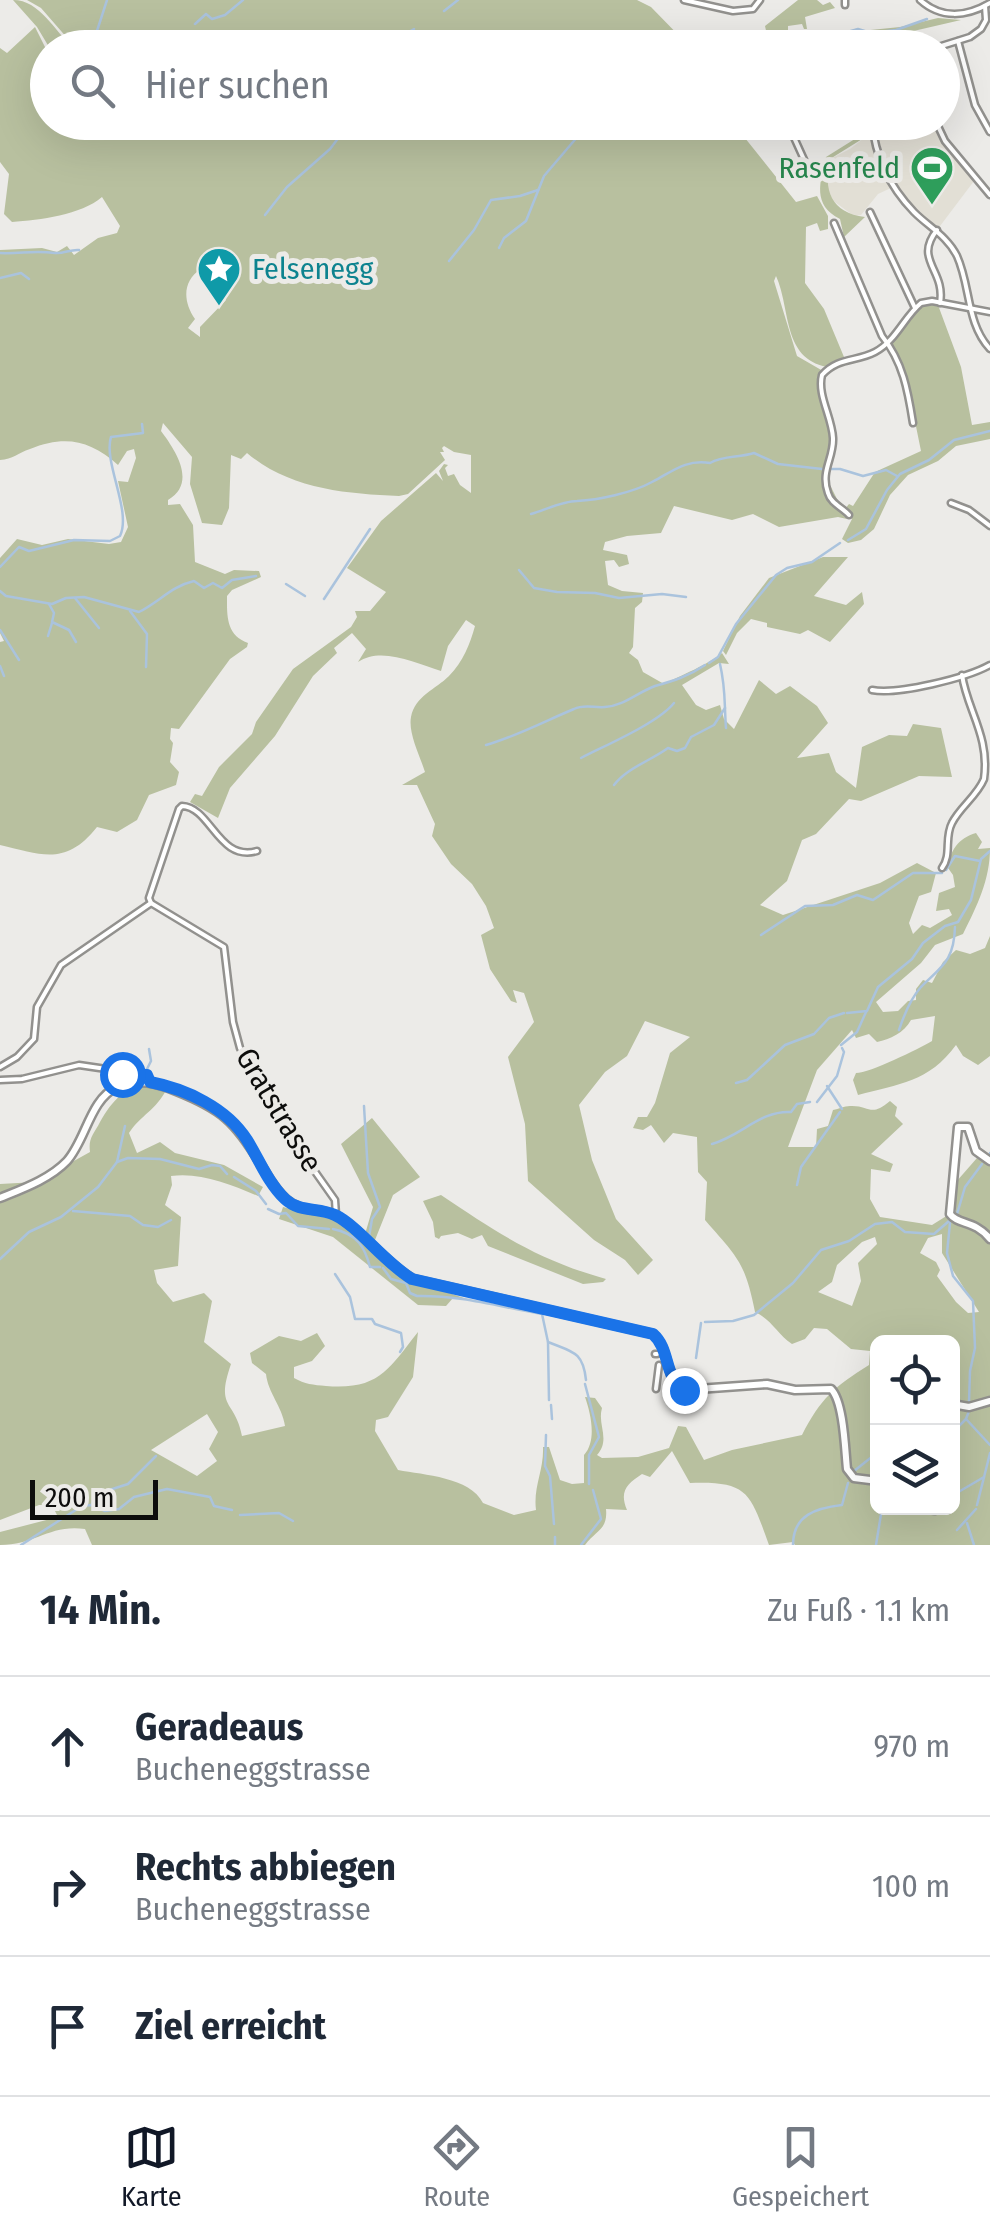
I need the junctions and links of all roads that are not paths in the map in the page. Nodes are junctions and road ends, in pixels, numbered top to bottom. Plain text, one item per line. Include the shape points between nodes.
1 (684, 0) edge
2 (760, 0) edge
3 (920, 0) edge
4 (988, 4) edge
5 (988, 20) edge
6 (960, 41) edge
7 (960, 49) edge
8 (990, 132) edge
9 (795, 140) edge
10 (875, 140) edge
11 (945, 140) edge
12 (811, 175) dead end
13 (990, 195) edge
14 (870, 212) dead end
15 (834, 223) dead end
16 (937, 230) junction
17 (940, 303) junction
18 (915, 308) junction
19 (970, 310) junction
20 (990, 312) edge
21 (888, 343) junction
22 (990, 350) edge
23 (913, 423) dead end
24 (951, 503) dead end
25 (849, 516) dead end
26 (990, 526) edge
27 (990, 665) edge
28 (962, 675) junction
29 (872, 690) dead end
30 (257, 851) dead end
31 (942, 868) dead end
32 (151, 903) junction
33 (0, 1067) edge
34 (0, 1080) edge
35 (150, 1082) junction
36 (990, 1161) edge
37 (0, 1198) edge
38 (336, 1215) junction
39 (990, 1240) edge
40 (659, 1365) dead end
41 (656, 1389) dead end
42 (990, 1401) edge
43 (960, 1406) edge
44 (870, 1480) edge

1 - 2 street via 747,12
3 - 4 street via 946,15
4 - 5 street
5 - 6 street
7 - 8 street
9 - 12 street
10 - 16 street via 893,186
11 - 13 street
14 - 18 street
15 - 21 street
16 - 17 street via 926,252 940,284
16 - 19 street via 959,260
17 - 18 street
17 - 19 street
18 - 21 street
19 - 20 street
19 - 22 street
21 - 23 street via 906,383
21 - 25 street via 836,362 820,381 833,438 826,488
24 - 26 street
27 - 28 street
28 - 29 street
28 - 31 street via 986,734 987,768 951,824
30 - 32 street via 235,850 193,808 178,808
32 - 33 street via 60,964 37,1007 34,1039
32 - 38 street, Gratstrasse via 224,947 237,1040 280,1122 334,1200
34 - 35 street via 78,1064 147,1075
35 - 37 street via 109,1092 65,1164
35 - 38 street via 220,1111 284,1198
36 - 39 street via 974,1149 968,1127 958,1127 950,1214
38 - 44 street via 412,1279 645,1332 684,1390 767,1384 832,1389 847,1442 846,1467 850,1476
40 - 41 street
42 - 43 street

